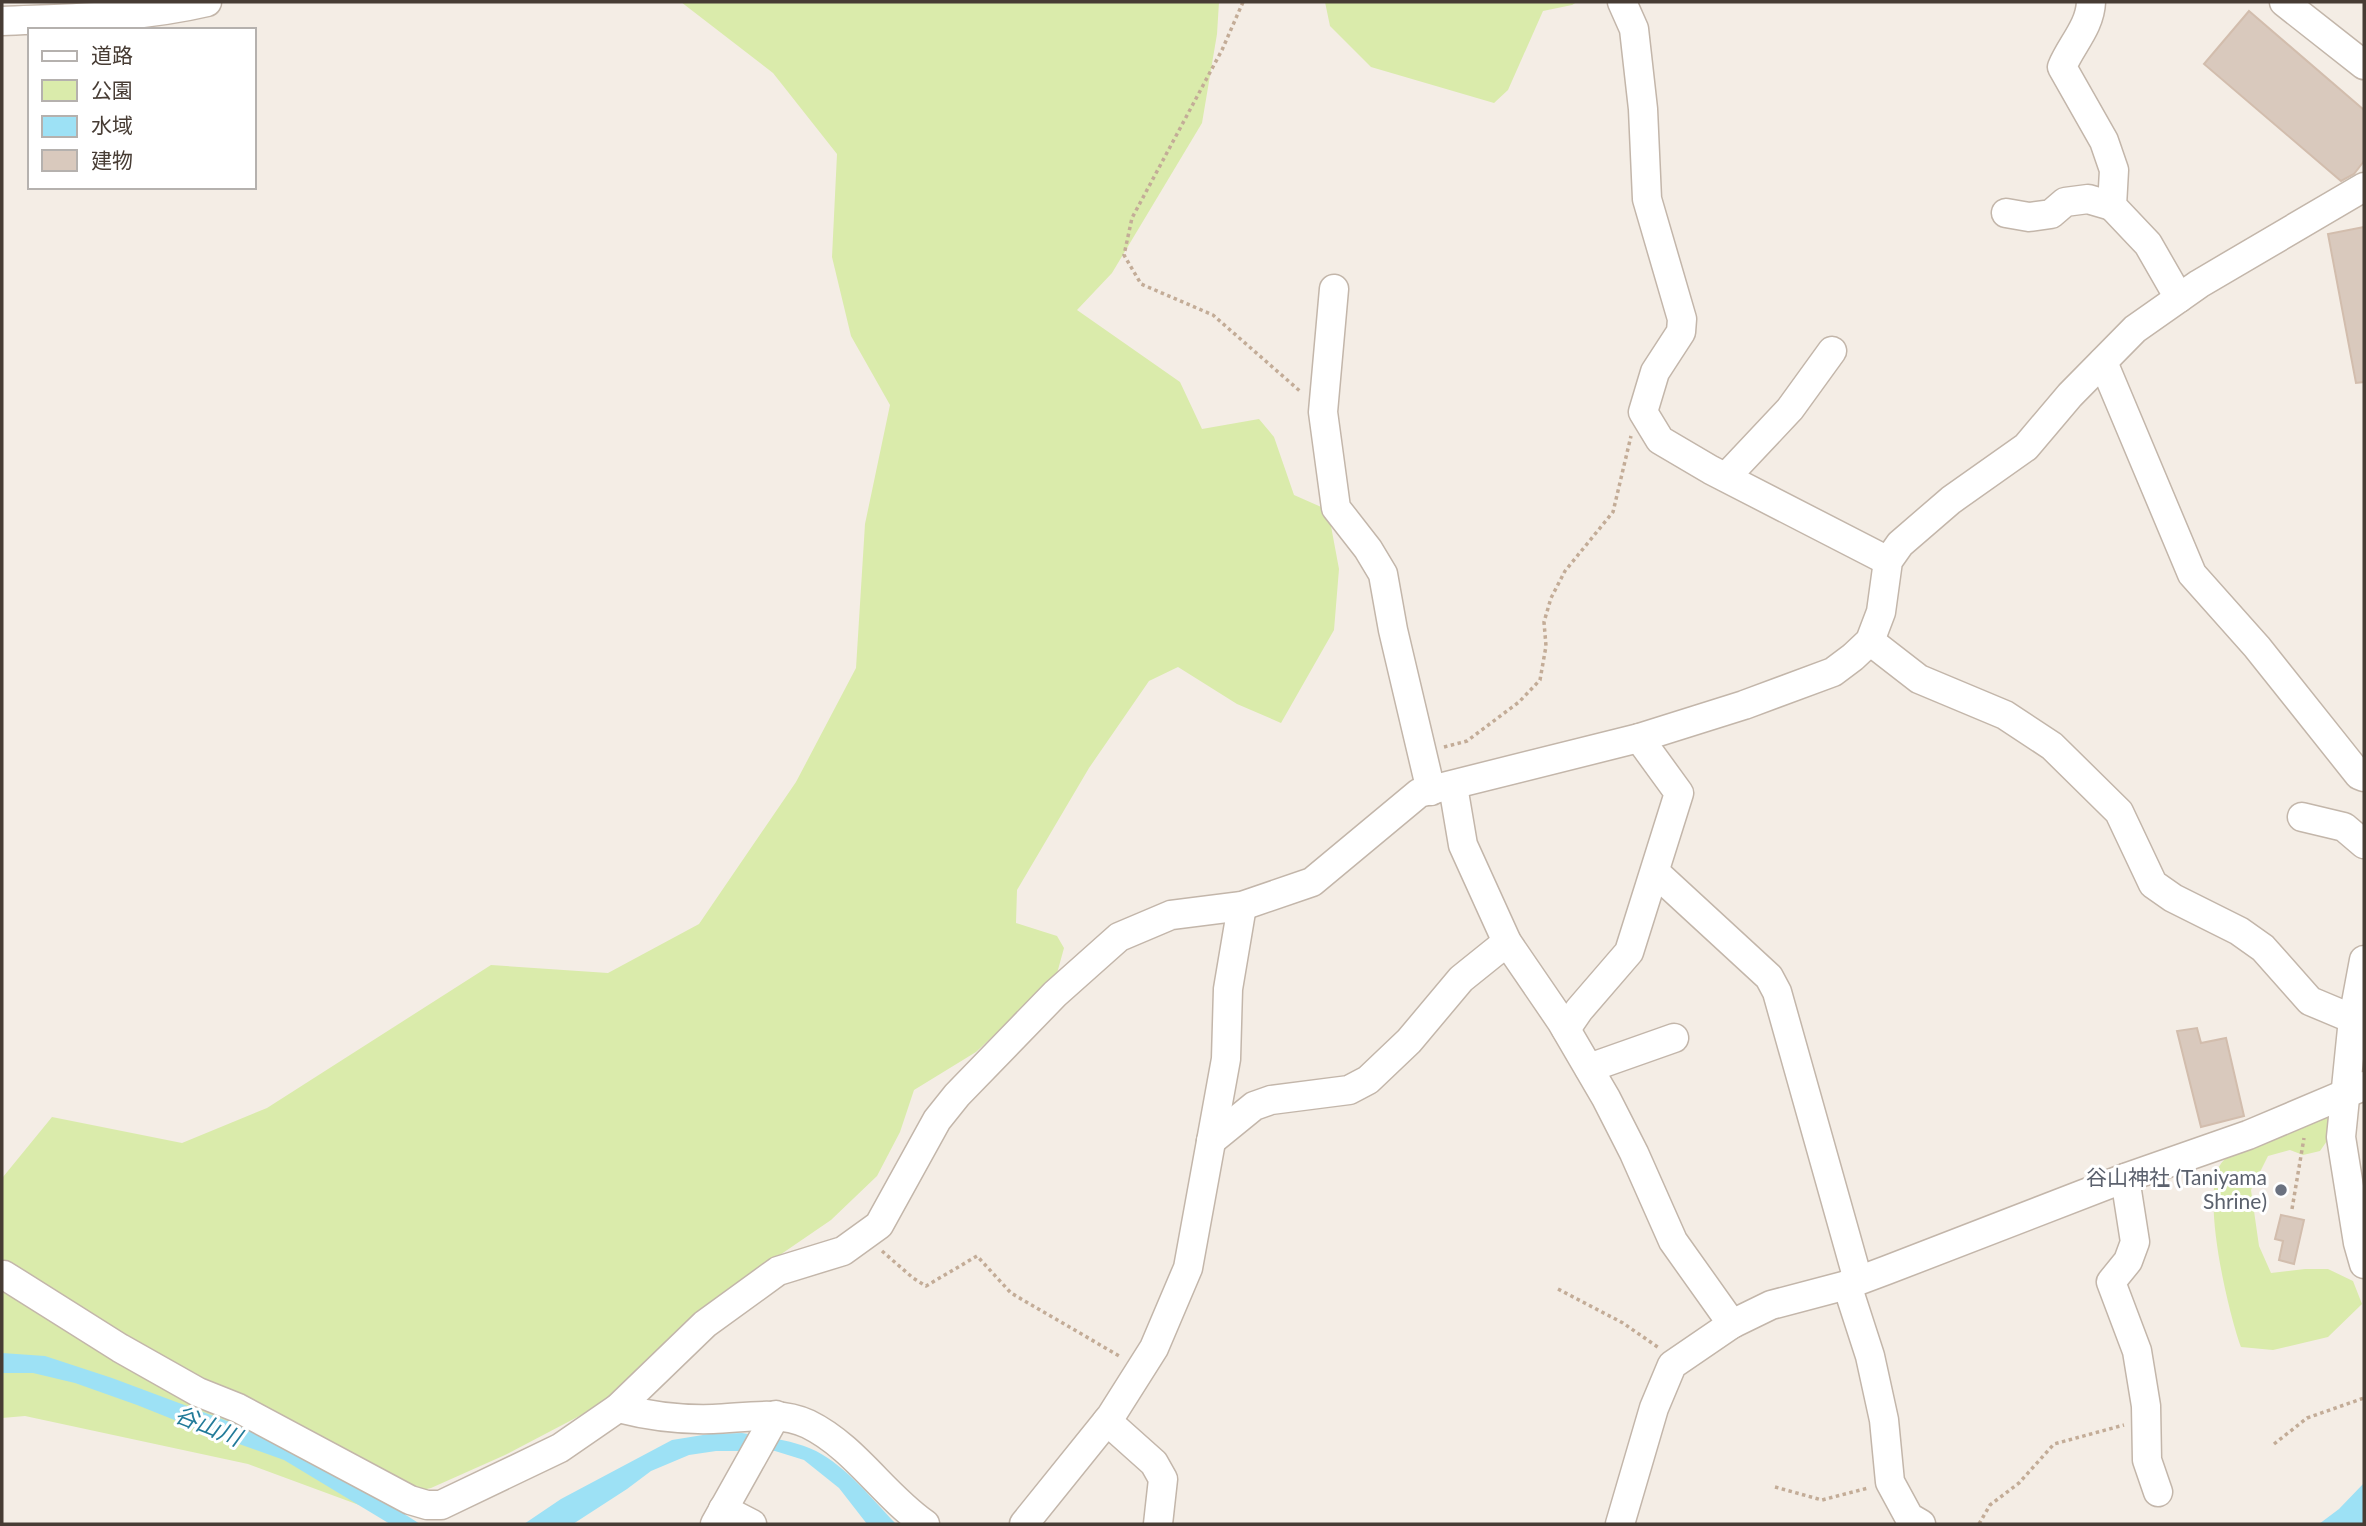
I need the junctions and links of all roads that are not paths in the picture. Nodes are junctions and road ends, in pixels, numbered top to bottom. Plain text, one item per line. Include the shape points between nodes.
1 (207, 2) edge
2 (1622, 2) edge
3 (2091, 2) edge
4 (2284, 2) edge
5 (2, 21) edge
6 (2364, 65) edge
7 (2364, 187) edge
8 (2112, 206) junction
9 (2006, 212) dead end
10 (1334, 289) dead end
11 (2179, 298) junction
12 (1832, 351) dead end
13 (2103, 362) junction
14 (1726, 477) junction
15 (1888, 561) junction
16 (1870, 640) junction
17 (1639, 738) junction
18 (2364, 777) edge
19 (1443, 788) junction
20 (2302, 817) dead end
21 (2364, 844) edge
22 (1656, 872) junction
23 (1242, 905) junction
24 (1507, 942) junction
25 (2364, 960) edge
26 (2353, 1019) junction
27 (1566, 1029) junction
28 (1674, 1038) dead end
29 (1589, 1068) junction
30 (2354, 1090) edge
31 (1211, 1141) junction
32 (2125, 1178) junction
33 (2364, 1264) edge
34 (4, 1275) dead end
35 (1853, 1282) junction
36 (1732, 1324) junction
37 (618, 1409) junction
38 (776, 1415) junction
39 (1107, 1421) junction
40 (2158, 1492) dead end
41 (426, 1513) edge
42 (719, 1517) edge
43 (752, 1524) edge
44 (925, 1524) edge
45 (1023, 1524) edge
46 (1158, 1524) edge
47 (1620, 1524) edge
48 (1921, 1524) edge

1 - 5 street via 121,16
2 - 14 street via 1634,29 1647,199 1682,319 1681,332 1655,372 1643,412 1660,440
3 - 8 street via 2083,31 2062,67 2104,141 2114,170
4 - 6 street
7 - 11 street
8 - 9 street via 2088,199 2065,202 2051,214 2028,218
8 - 11 street via 2148,244
10 - 19 street via 1323,412 1336,508 1383,574 1423,752
11 - 13 street via 2135,329
12 - 14 street via 1790,409
13 - 15 street via 2026,447 1951,500 1900,544
13 - 18 street via 2192,574
14 - 15 street
15 - 16 street via 1881,612
16 - 17 street via 1833,672
16 - 26 street via 1919,679 2005,715 2052,746 2119,812 2153,884 2239,931 2263,948 2309,1000
17 - 19 street
17 - 22 street via 1679,793
19 - 23 street via 1419,793 1312,882
19 - 24 street via 1462,845
20 - 21 street via 2344,827
22 - 27 street via 1629,953
22 - 35 street via 1769,977 1777,992
23 - 31 street via 1228,989 1226,1059
23 - 37 street via 1171,915 1119,937 957,1094 879,1225 843,1251 778,1271 705,1324
24 - 27 street
24 - 31 street via 1461,979 1409,1041 1368,1080 1349,1090 1271,1100 1254,1107
25 - 26 street
26 - 30 street
27 - 29 street
28 - 29 street
29 - 36 street via 1673,1241
30 - 32 street via 2248,1135
30 - 33 street via 2341,1137
31 - 39 street via 1188,1268 1154,1348
32 - 35 street
32 - 40 street via 2134,1242 2128,1261 2110,1282 2137,1351 2147,1460
34 - 41 street via 198,1392 238,1408
35 - 36 street via 1771,1305
35 - 48 street via 1881,1407 1890,1482 1909,1517
36 - 47 street via 1672,1365 1654,1408
37 - 38 street via 647,1416 710,1419
37 - 41 street via 560,1448
38 - 42 street
38 - 44 street via 807,1424 840,1445
39 - 45 street
39 - 46 street via 1154,1463 1163,1479
42 - 43 street

